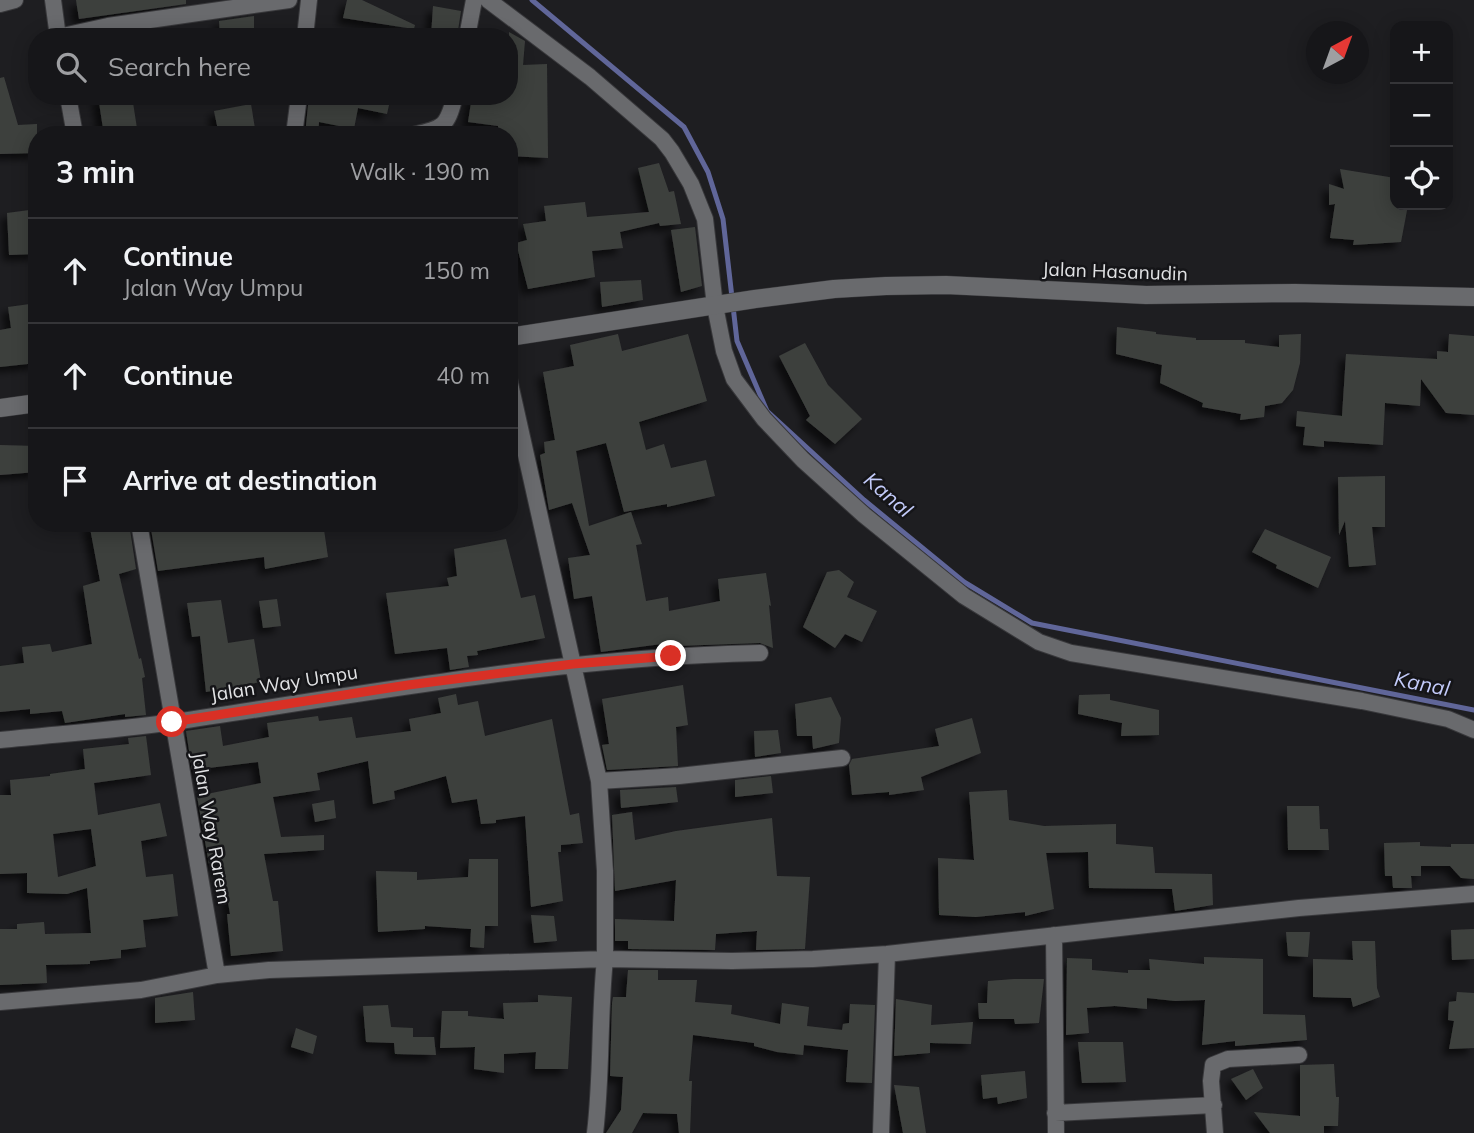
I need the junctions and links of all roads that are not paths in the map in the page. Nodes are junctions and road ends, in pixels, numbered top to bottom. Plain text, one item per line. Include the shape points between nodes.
1 (15, 0) edge
2 (53, 0) edge
3 (289, 0) edge
4 (309, 0) edge
5 (474, 0) edge
6 (488, 0) edge
7 (0, 4) edge
8 (57, 28) edge
9 (98, 28) edge
10 (306, 28) edge
11 (469, 28) edge
12 (70, 105) edge
13 (298, 105) edge
14 (453, 105) edge
15 (73, 126) edge
16 (295, 126) edge
17 (442, 126) edge
18 (1474, 297) edge
19 (718, 305) junction
20 (518, 336) edge
21 (28, 404) edge
22 (0, 408) edge
23 (518, 419) edge
24 (140, 532) edge
25 (760, 653) dead end
26 (573, 664) junction
27 (172, 722) junction
28 (1474, 730) edge
29 (0, 740) edge
30 (842, 758) dead end
31 (599, 781) junction
32 (1474, 894) edge
33 (1054, 935) junction
34 (887, 954) junction
35 (605, 959) junction
36 (216, 975) junction
37 (0, 1002) edge
38 (1299, 1055) dead end
39 (1214, 1105) junction
40 (1055, 1113) junction
41 (595, 1133) edge
42 (881, 1133) edge
43 (1056, 1133) edge
44 (1215, 1133) edge

1 - 7 street
2 - 8 street
3 - 9 street
4 - 10 street
5 - 11 street
6 - 19 street via 590,77 672,152 705,219
12 - 15 street
13 - 16 street
14 - 17 street
18 - 19 main road, Jalan Hasanudin via 1146,296 934,285 834,289
19 - 20 main road
19 - 28 street via 724,351 734,379 764,419 864,514 964,596 1020,632 1071,653 1362,701 1448,719
21 - 22 main road
23 - 26 street
24 - 27 street, Jalan Way Rarem
25 - 26 street, Jalan Way Umpu
26 - 27 street, Jalan Way Umpu
26 - 31 street
27 - 29 street, Jalan Way Umpu
27 - 36 street, Jalan Way Rarem
30 - 31 street
31 - 35 street
32 - 33 street
33 - 34 street
33 - 40 street
34 - 35 street via 732,961
34 - 42 street
35 - 36 street
35 - 41 street
36 - 37 street via 141,990
38 - 39 street via 1216,1063 1211,1068
39 - 40 street
39 - 44 street
40 - 43 street

